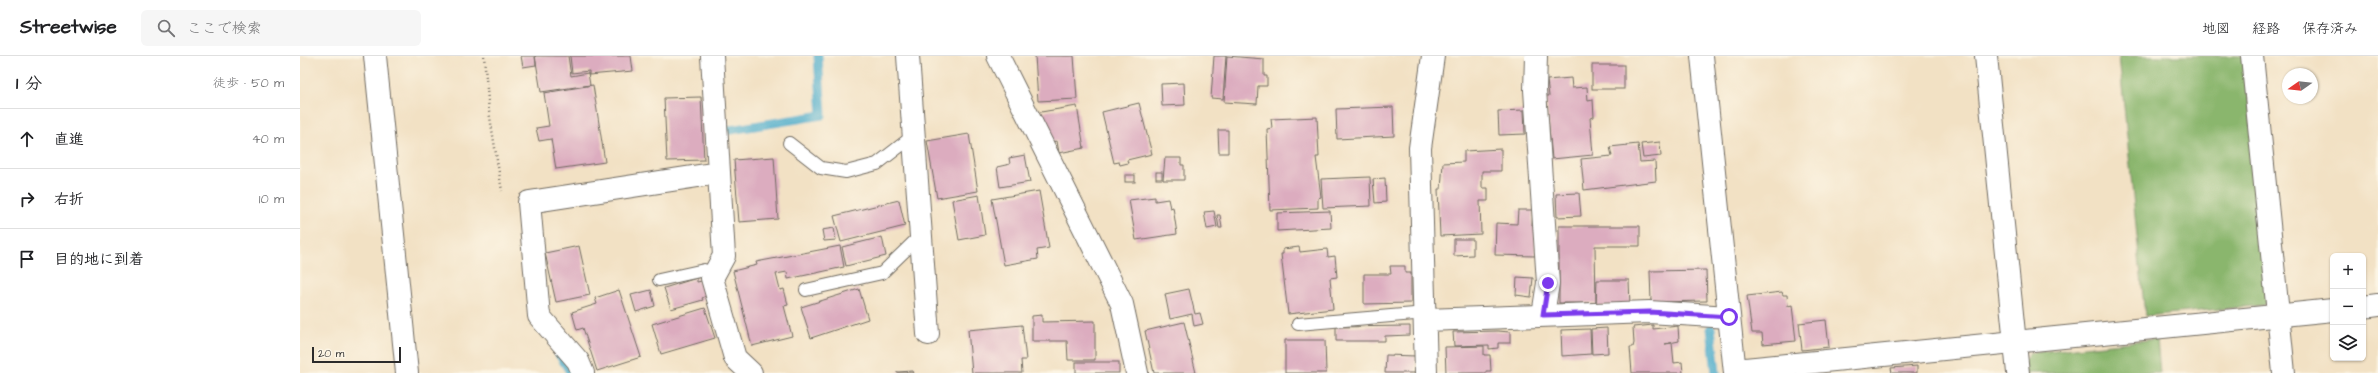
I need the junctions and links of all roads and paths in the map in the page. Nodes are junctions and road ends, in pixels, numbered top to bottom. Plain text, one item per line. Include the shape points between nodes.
1 (375, 56) edge
2 (484, 56) edge
3 (712, 56) edge
4 (908, 56) edge
5 (998, 56) edge
6 (1433, 56) edge
7 (1536, 56) edge
8 (1702, 56) edge
9 (1986, 56) edge
10 (2252, 56) edge
11 (913, 136) junction
12 (789, 143) dead end
13 (718, 173) junction
14 (502, 191) dead end
15 (921, 235) junction
16 (712, 278) junction
17 (659, 280) dead end
18 (806, 290) dead end
19 (2378, 305) edge
20 (2366, 307) edge
21 (2330, 310) edge
22 (1543, 315) junction
23 (1426, 316) junction
24 (2278, 316) junction
25 (1729, 317) junction
26 (1298, 324) dead end
27 (928, 334) dead end
28 (2015, 343) junction
29 (1735, 372) edge
30 (407, 373) edge
31 (583, 373) edge
32 (752, 373) edge
33 (1137, 373) edge
34 (1426, 373) edge
35 (2018, 373) edge
36 (2284, 373) edge

1 - 30 street
2 - 14 path via 489,111
3 - 13 street
4 - 11 street
5 - 33 street via 1122,304
6 - 23 street via 1420,148
7 - 22 street via 1535,90 1548,283
8 - 25 street
9 - 28 street
10 - 24 street
11 - 12 lane via 877,164 846,172 821,168
11 - 15 street
13 - 16 street via 724,256
13 - 31 street via 529,202 539,316 578,361
15 - 18 lane via 882,273
15 - 27 street
16 - 17 lane via 704,270
16 - 32 street via 735,358
19 - 20 street
21 - 24 street
22 - 23 street
22 - 25 street via 1650,312
23 - 26 lane
23 - 34 street
24 - 28 street
24 - 36 street
25 - 29 street
28 - 29 street
28 - 35 street

